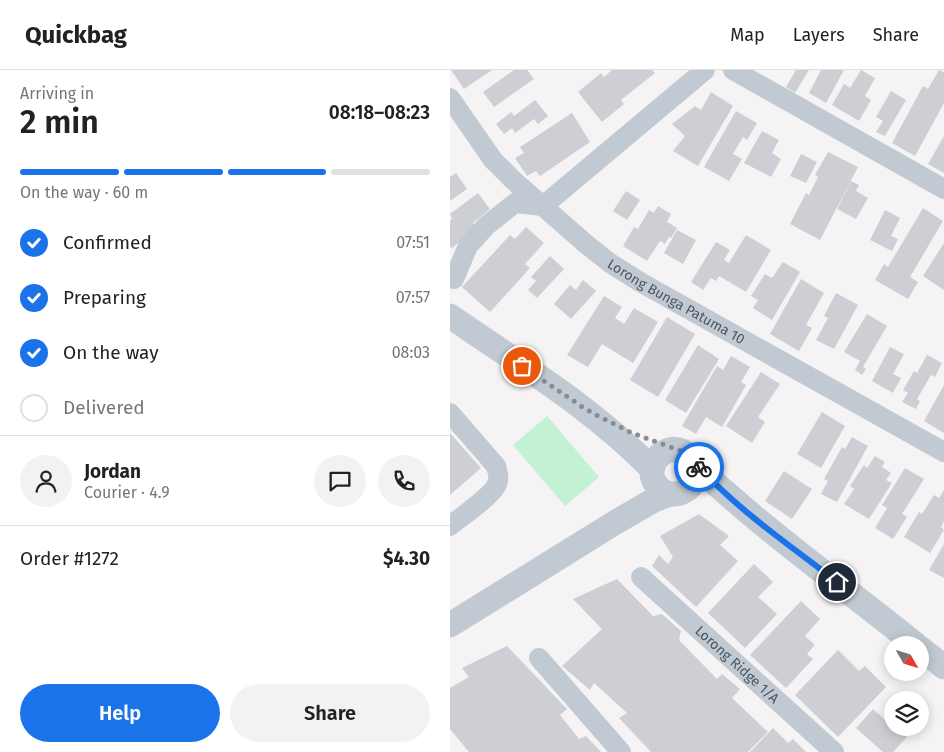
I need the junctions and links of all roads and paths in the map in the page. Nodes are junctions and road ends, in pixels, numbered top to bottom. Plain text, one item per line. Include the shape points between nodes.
1 (704, 70) edge
2 (734, 70) edge
3 (450, 98) edge
4 (944, 189) edge
5 (543, 206) junction
6 (454, 280) dead end
7 (450, 316) edge
8 (584, 408) junction
9 (450, 413) edge
10 (944, 452) edge
11 (686, 455) junction
12 (664, 483) junction
13 (759, 521) junction
14 (450, 526) edge
15 (641, 577) dead end
16 (450, 625) edge
17 (905, 636) edge
18 (929, 655) edge
19 (539, 658) dead end
20 (944, 667) edge
21 (621, 752) edge
22 (834, 752) edge

1 - 5 street
2 - 4 street
3 - 5 street, Lorong Bunga Patuma 10 via 493,160
5 - 6 street via 515,203 486,226 468,246
5 - 10 street, Lorong Bunga Patuma 10 via 610,263 640,282
7 - 8 street
8 - 11 street via 632,433
8 - 12 street via 625,442
9 - 14 street via 496,466 498,473 493,490
11 - 12 street via 672,450 657,458
11 - 12 street via 695,465 696,476 691,486
11 - 13 street
12 - 13 street via 717,498
12 - 16 street via 635,501 616,522
13 - 17 street
15 - 22 street, Lorong Ridge 1/A
18 - 20 street
19 - 21 street

